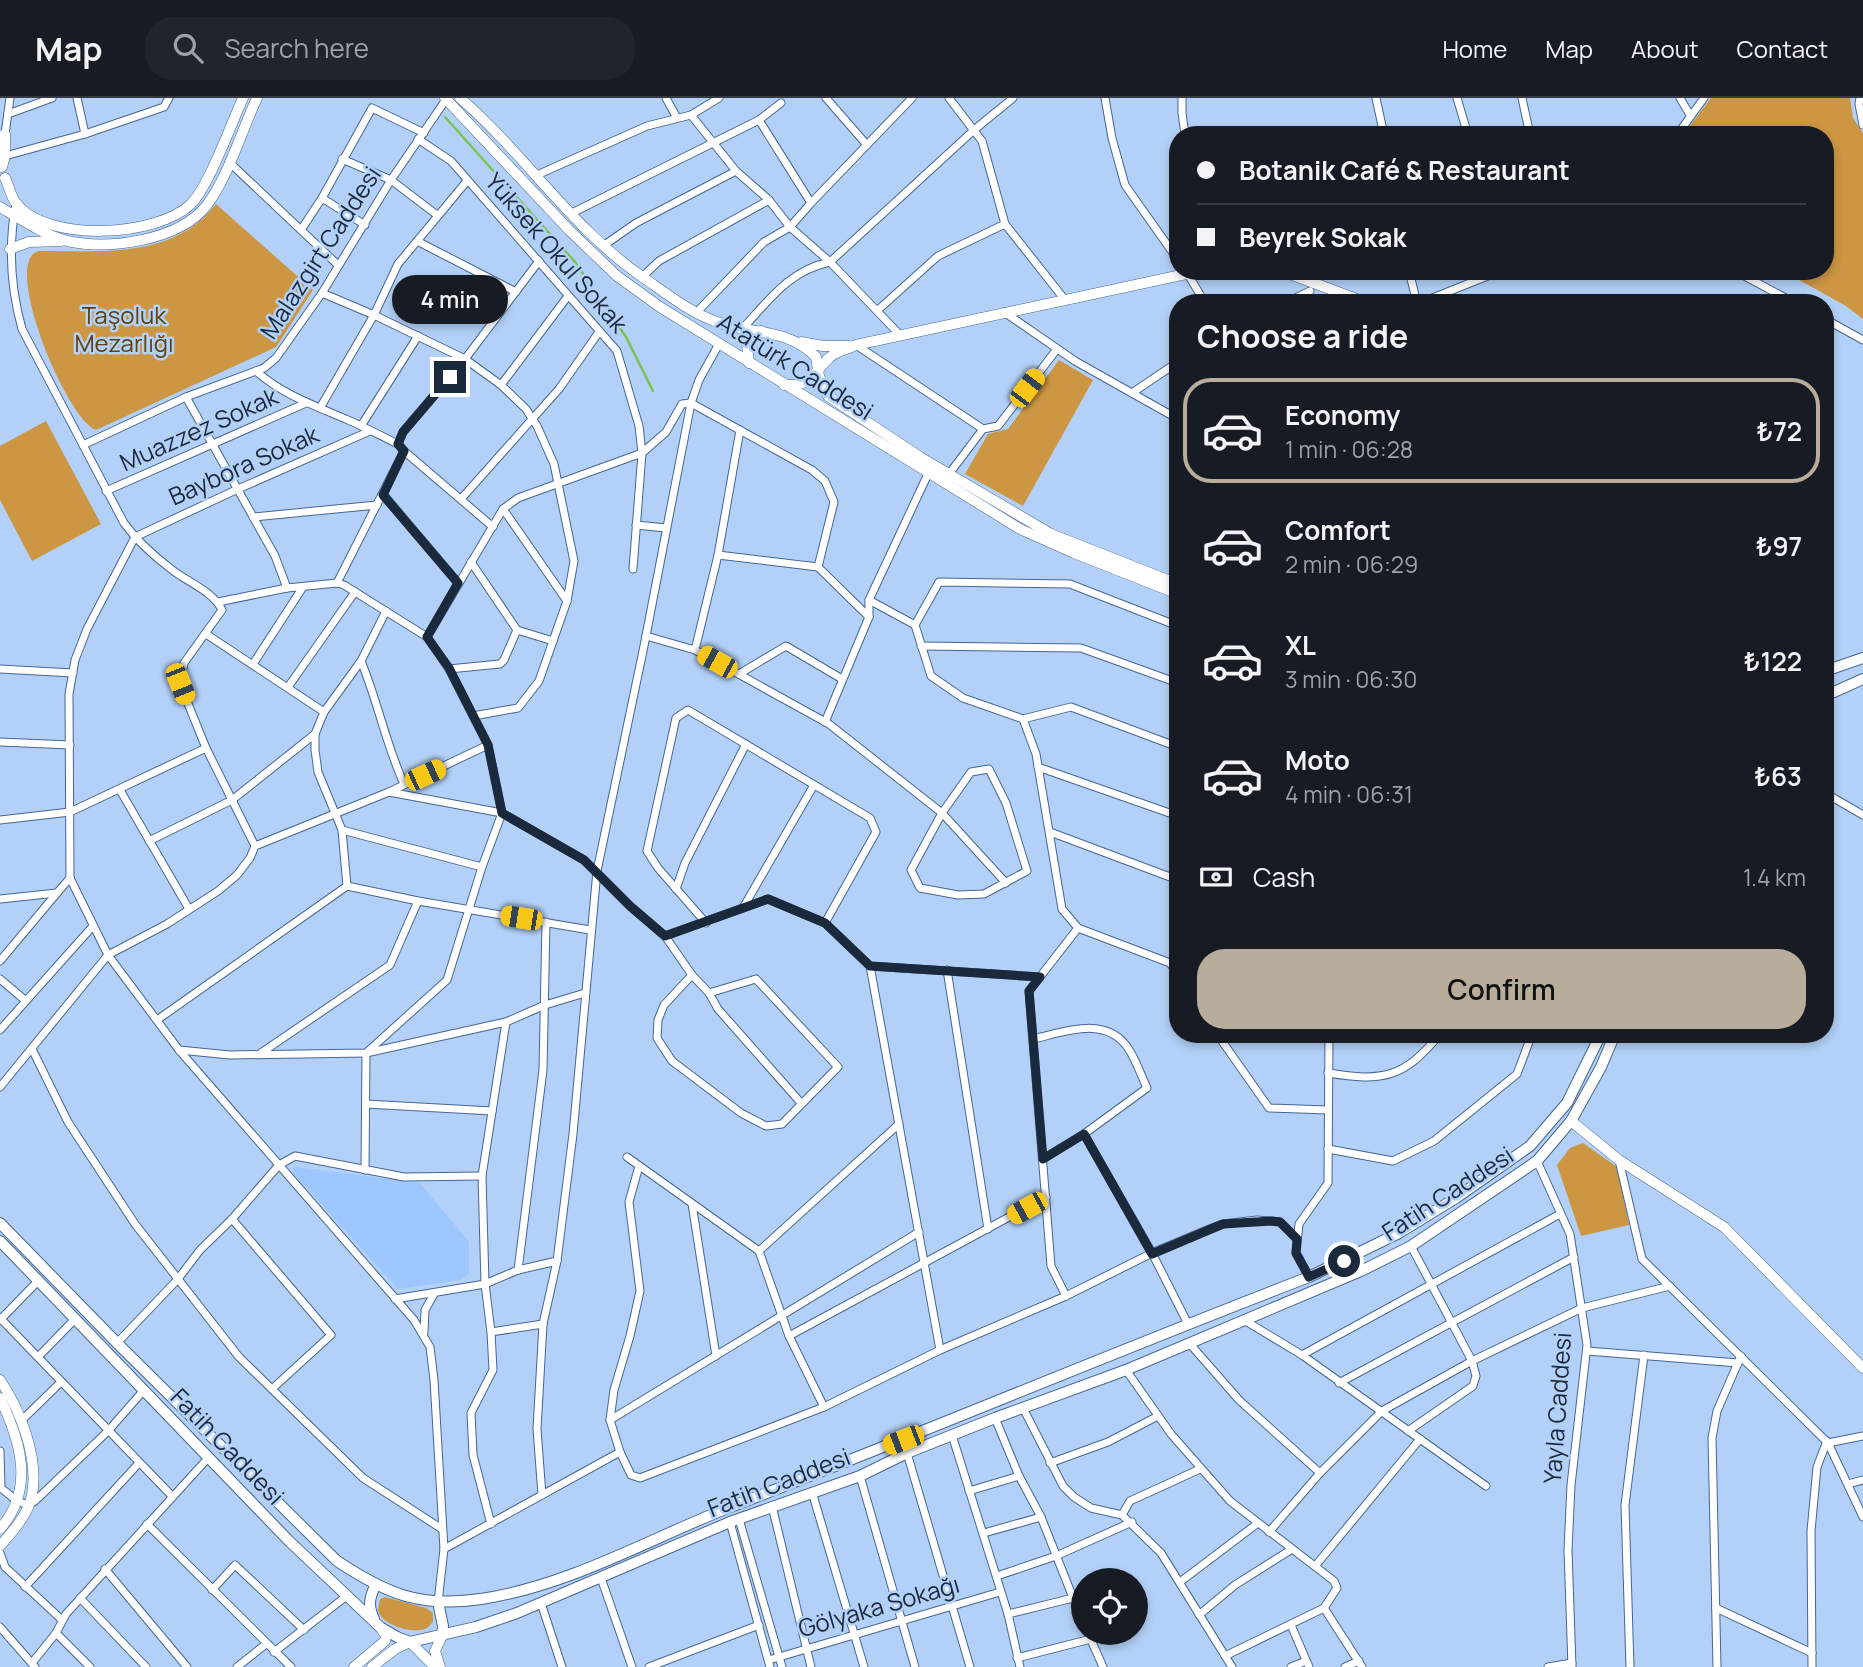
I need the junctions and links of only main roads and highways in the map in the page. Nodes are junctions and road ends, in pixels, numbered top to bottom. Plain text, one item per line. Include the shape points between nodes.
1 (1863, 659) edge
2 (1848, 662) junction
3 (1834, 667) edge
4 (1863, 679) edge
5 (1844, 687) junction
6 (1834, 692) edge
7 (1597, 1043) edge
8 (1611, 1043) edge
9 (0, 1223) edge
10 (0, 1241) edge
11 (375, 1586) junction
12 (438, 1602) junction
13 (380, 1626) junction
14 (442, 1636) junction

1 - 2 main road
2 - 3 main road
2 - 5 main road via 1849,681
4 - 5 main road
5 - 6 main road
7 - 12 main road, Fatih Caddesi via 1567,1103 1530,1146 1456,1199 1309,1277 535,1589
8 - 14 main road, Fatih Caddesi via 1571,1121 1537,1161 1411,1246 1341,1281 1126,1370 952,1435 860,1476 772,1506 541,1603
9 - 11 main road, Fatih Caddesi via 337,1562
10 - 13 main road, Fatih Caddesi via 289,1541
11 - 12 main road, Fatih Caddesi
11 - 13 main road via 369,1608
12 - 14 main road
13 - 14 main road, Fatih Caddesi via 410,1642

